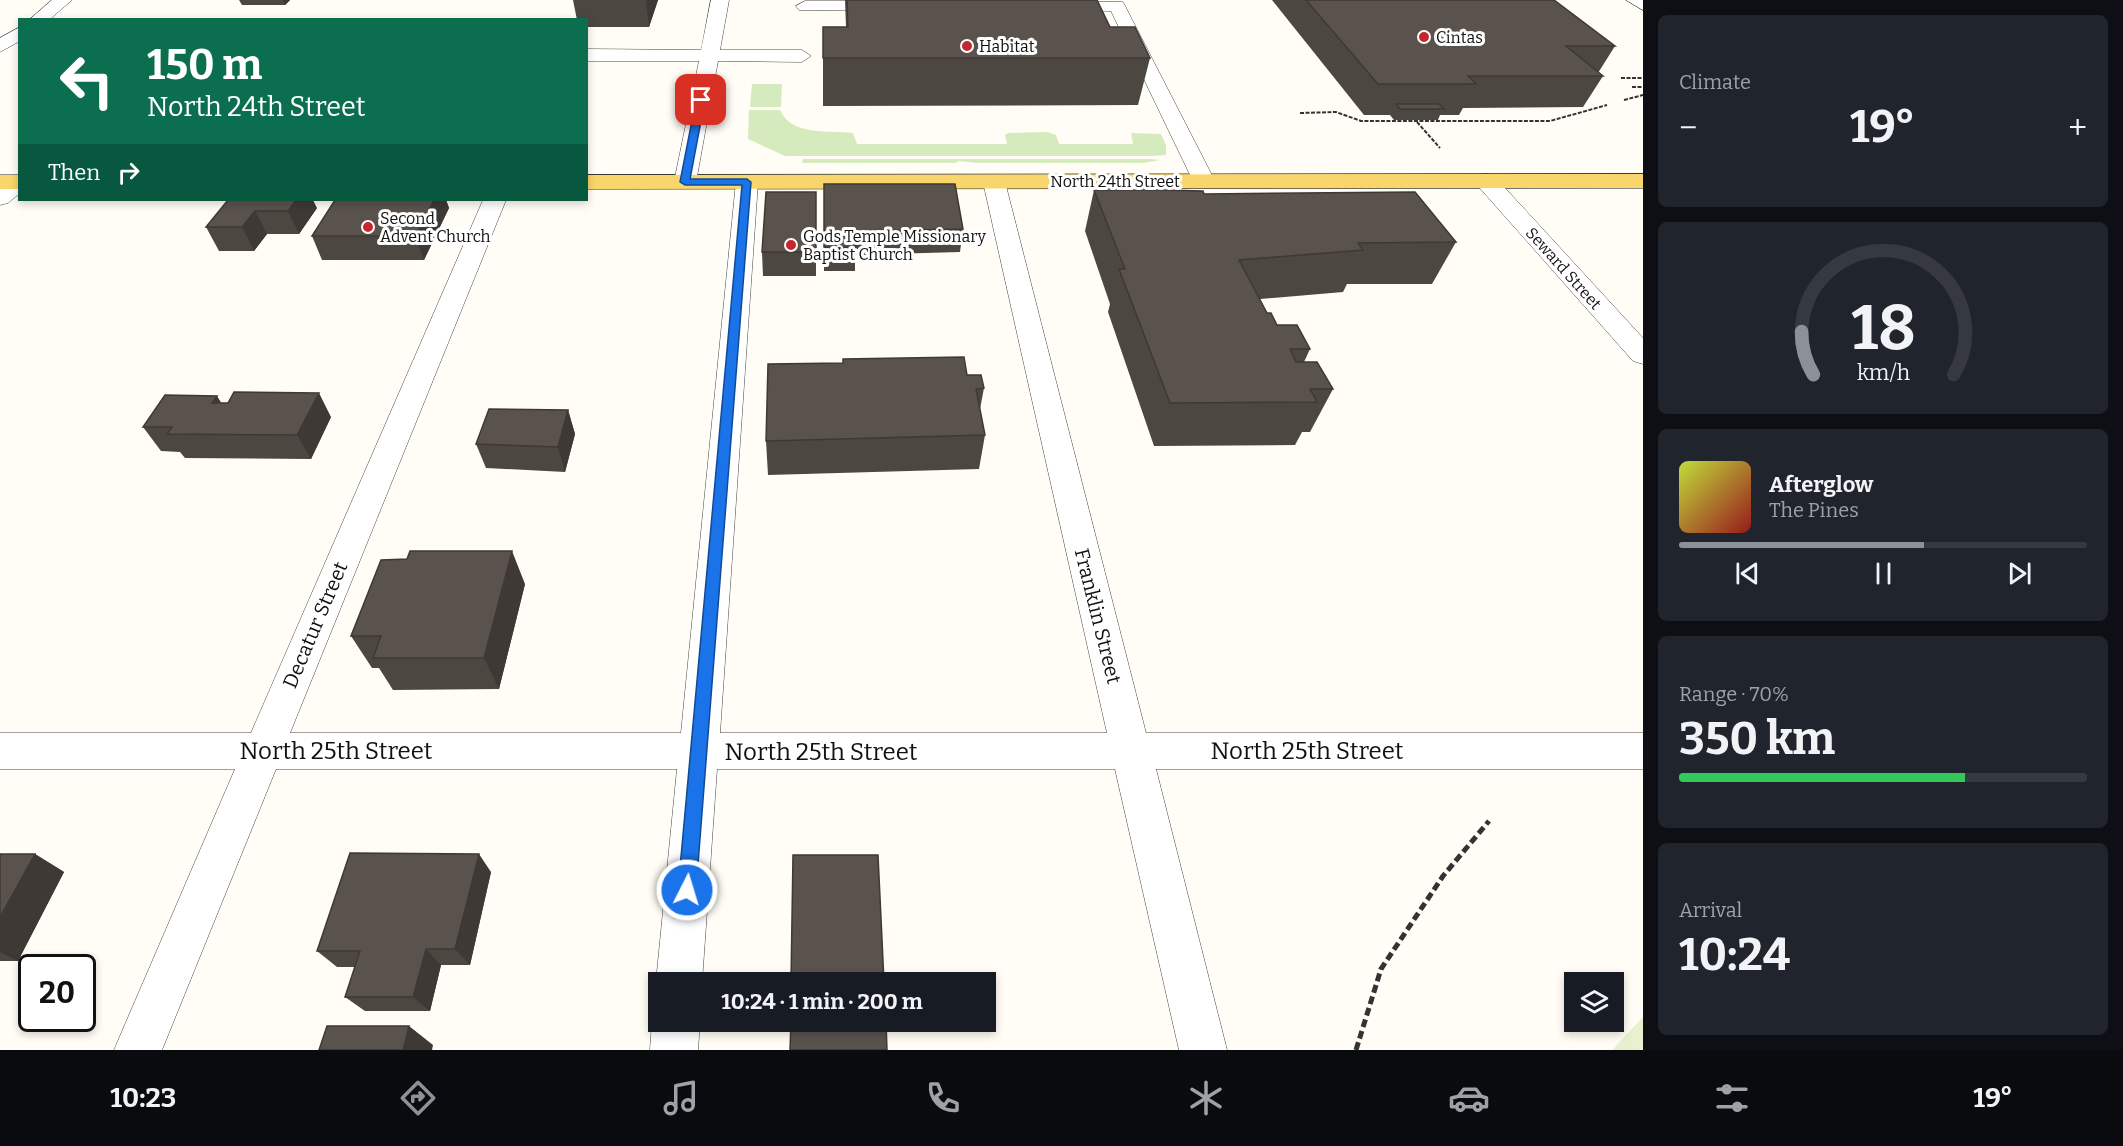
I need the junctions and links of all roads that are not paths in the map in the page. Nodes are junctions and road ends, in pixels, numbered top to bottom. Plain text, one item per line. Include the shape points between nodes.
1 (63, 0) edge
2 (720, 0) edge
3 (1635, 0) edge
4 (1643, 5) edge
5 (805, 6) dead end
6 (913, 6) edge
7 (1045, 6) edge
8 (40, 18) edge
9 (18, 33) edge
10 (0, 46) edge
11 (0, 54) edge
12 (18, 54) edge
13 (588, 55) edge
14 (709, 56) junction
15 (802, 56) dead end
16 (1204, 181) junction
17 (1486, 181) junction
18 (1643, 181) edge
19 (12, 182) edge
20 (588, 182) edge
21 (685, 182) junction
22 (747, 182) junction
23 (994, 182) junction
24 (0, 198) edge
25 (494, 201) edge
26 (1643, 355) edge
27 (0, 751) edge
28 (262, 751) junction
29 (1643, 751) edge
30 (699, 752) junction
31 (1131, 752) junction
32 (680, 972) edge
33 (675, 1032) edge
34 (138, 1050) edge
35 (674, 1050) edge
36 (1203, 1050) edge

1 - 8 street
2 - 14 street
3 - 4 street
5 - 6 street
7 - 16 street via 1117,6
9 - 10 street
11 - 12 street
13 - 14 street
14 - 15 street
14 - 21 street
16 - 17 main road, North 24th Street
16 - 23 main road, North 24th Street
17 - 18 main road, North 24th Street
17 - 26 street, Seward Street
19 - 24 street
20 - 21 main road, North 24th Street
21 - 22 main road, North 24th Street
22 - 23 main road, North 24th Street
22 - 30 street
23 - 31 street, Franklin Street
25 - 28 street, Decatur Street
27 - 28 street, North 25th Street
28 - 30 street, North 25th Street
28 - 34 street, Decatur Street
29 - 31 street, North 25th Street
30 - 31 street, North 25th Street
30 - 32 street
31 - 36 street, Franklin Street
33 - 35 street

